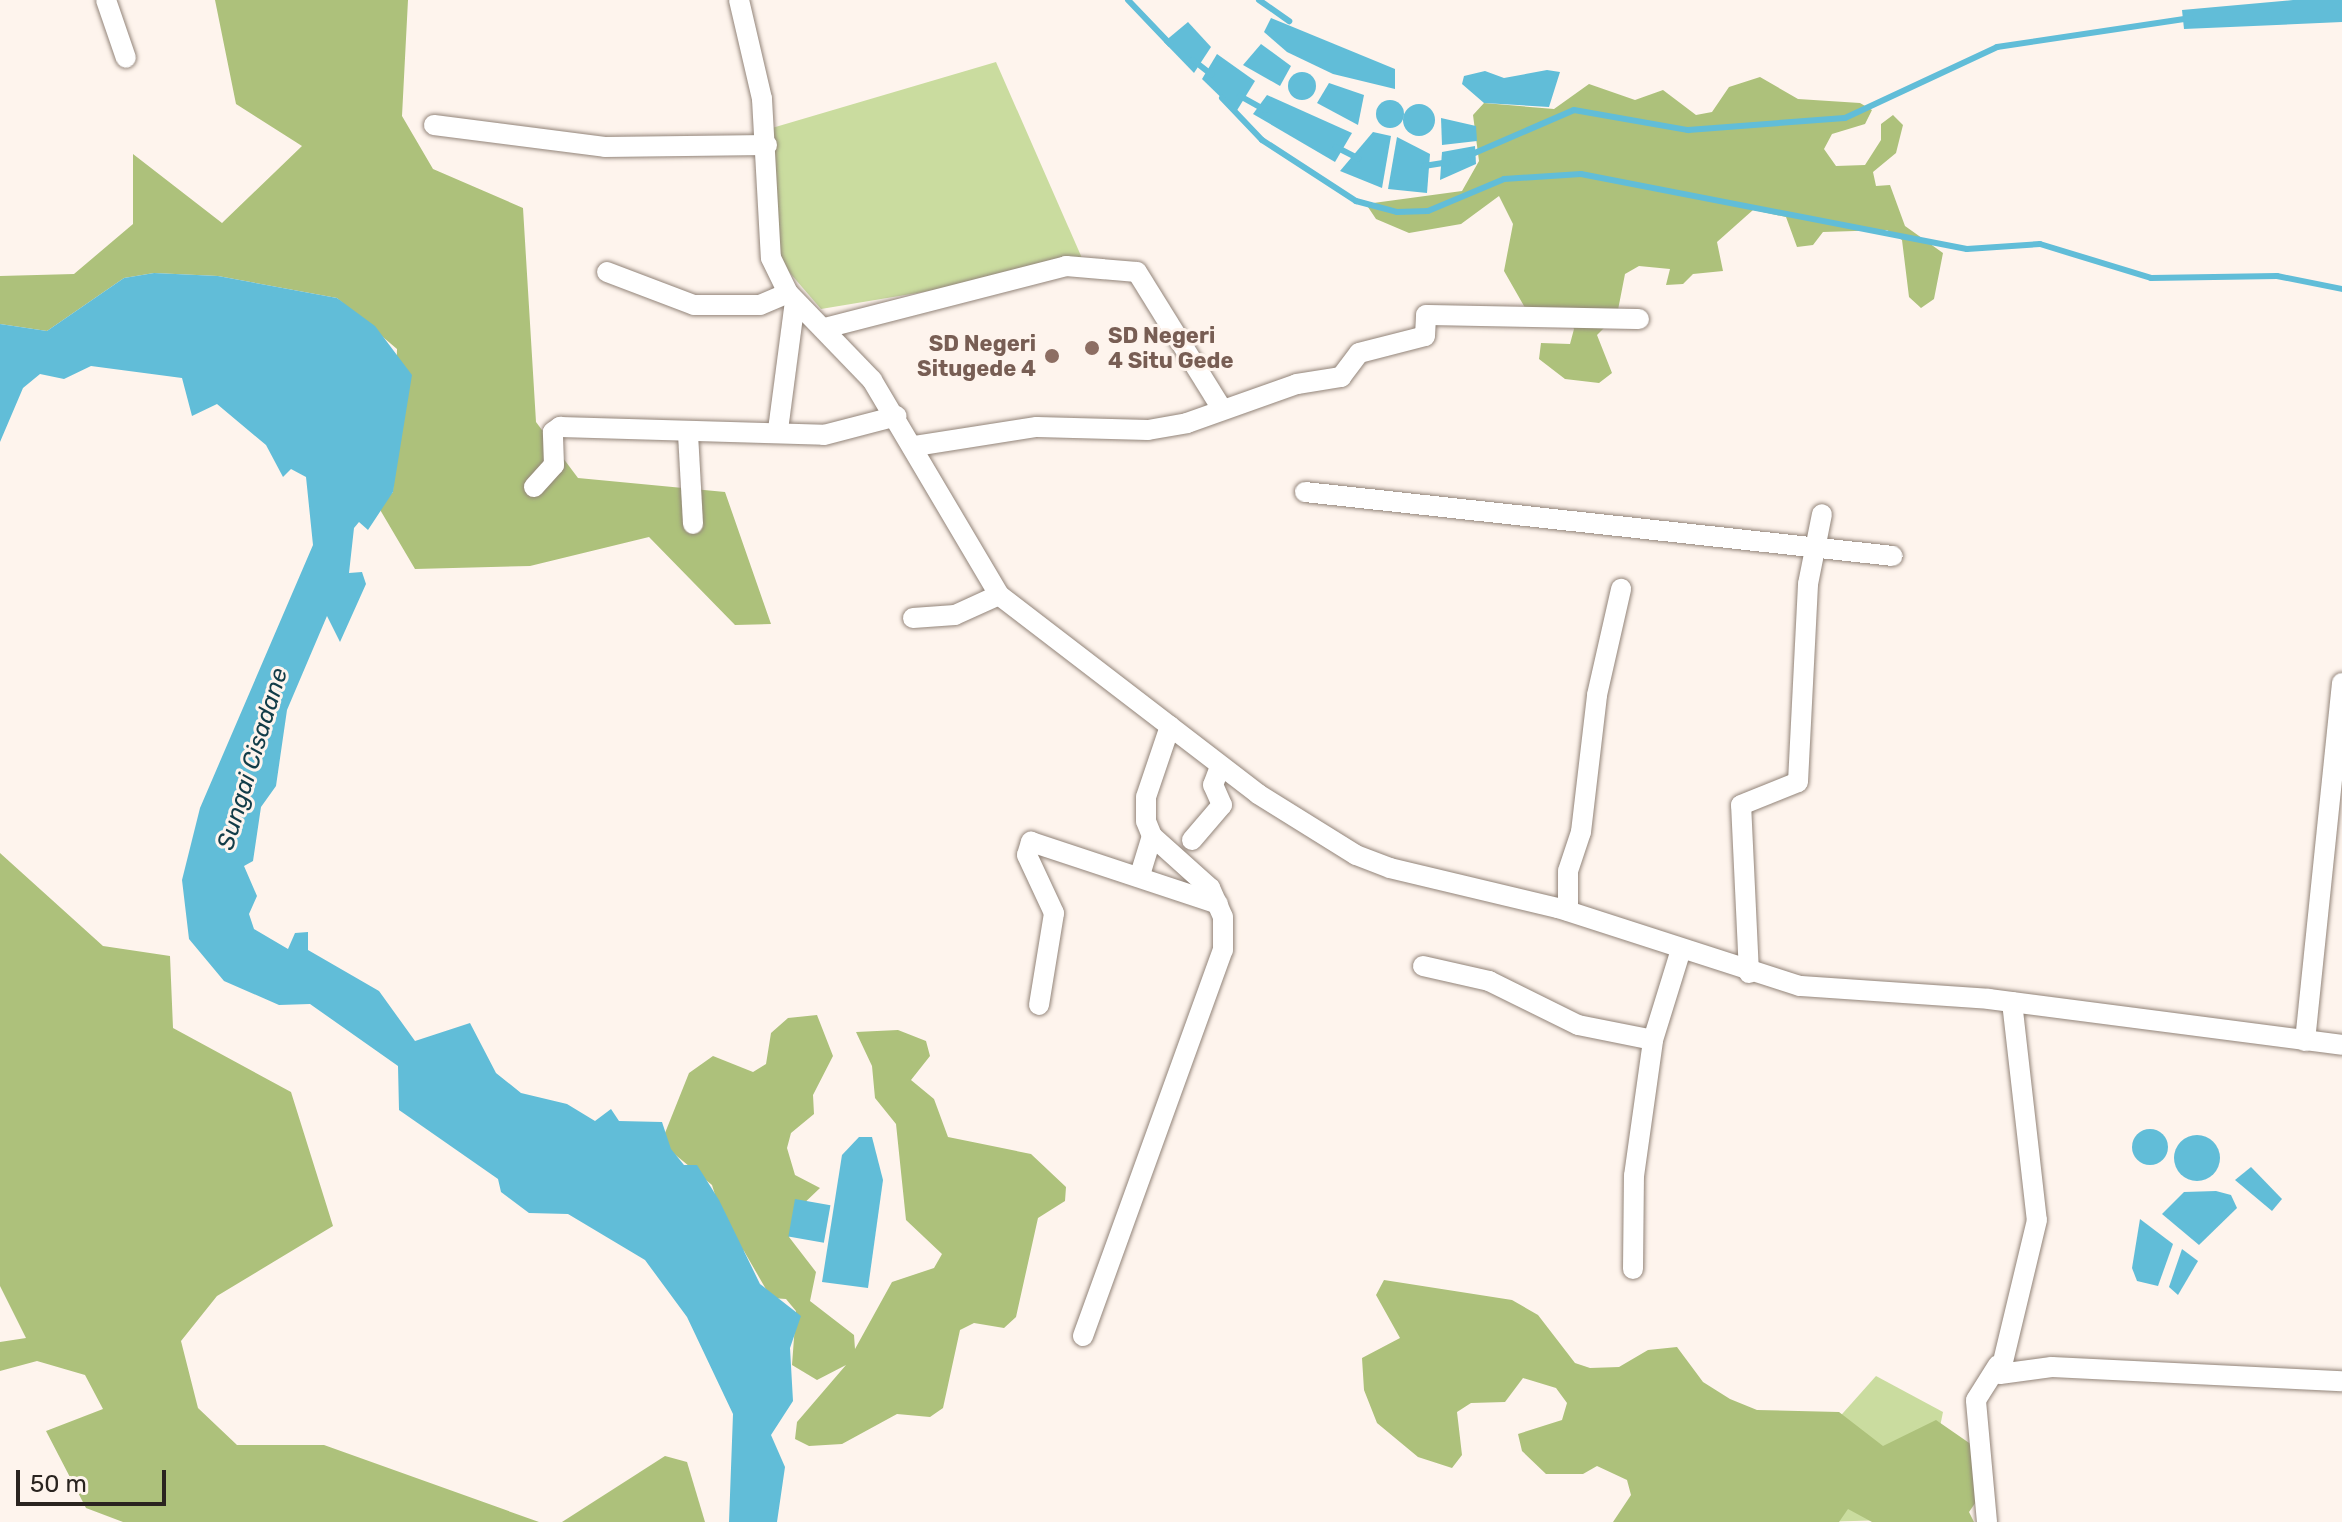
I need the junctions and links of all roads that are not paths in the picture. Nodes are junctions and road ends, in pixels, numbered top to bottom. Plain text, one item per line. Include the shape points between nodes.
1 (106, 0) edge
2 (739, 0) edge
3 (126, 58) dead end
4 (434, 125) dead end
5 (767, 145) junction
6 (607, 272) dead end
7 (791, 297) junction
8 (1639, 319) dead end
9 (825, 328) junction
10 (1222, 409) junction
11 (897, 416) junction
12 (778, 430) junction
13 (688, 434) junction
14 (915, 446) junction
15 (534, 487) dead end
16 (1305, 492) dead end
17 (1822, 514) dead end
18 (693, 524) dead end
19 (1817, 549) junction
20 (1893, 556) dead end
21 (1621, 589) dead end
22 (999, 595) junction
23 (913, 618) dead end
24 (2342, 683) edge
25 (1170, 726) junction
26 (1219, 769) junction
27 (1152, 836) junction
28 (1192, 840) dead end
29 (1140, 875) junction
30 (1218, 904) junction
31 (1568, 911) junction
32 (1680, 953) junction
33 (1423, 966) dead end
34 (1749, 973) junction
35 (2012, 1002) junction
36 (1039, 1005) dead end
37 (1653, 1040) junction
38 (2305, 1041) junction
39 (2342, 1045) edge
40 (1633, 1269) dead end
41 (1083, 1336) dead end
42 (1998, 1365) junction
43 (2342, 1381) edge
44 (1987, 1522) edge

1 - 3 street
2 - 5 street
4 - 5 street via 605,147
5 - 7 street via 771,258
6 - 7 street via 694,305 760,305
7 - 9 street
7 - 12 street
8 - 10 street via 1426,315 1425,336 1359,353 1341,377
9 - 10 street via 1066,266 1137,272
9 - 11 street
10 - 14 street via 1157,430 1037,427
11 - 12 street via 837,433
11 - 14 street
12 - 13 street
13 - 15 street via 560,427 553,432 554,465
13 - 18 street
14 - 22 street
16 - 19 street
17 - 19 street
19 - 20 street
19 - 34 street via 1808,584 1798,782 1741,805
21 - 31 street via 1597,695 1581,832 1568,871
22 - 23 street via 955,615
22 - 25 street
24 - 38 street
25 - 26 street
25 - 27 street via 1146,797
26 - 28 street via 1213,785 1222,805
26 - 31 street via 1356,855
27 - 29 street
27 - 30 street via 1195,869
29 - 30 street
29 - 36 street via 1031,842 1027,855 1054,913
30 - 41 street via 1223,950
31 - 32 street
32 - 34 street
32 - 37 street
33 - 37 street via 1489,981 1578,1025
34 - 35 street via 1824,991
35 - 38 street
35 - 42 street via 2037,1220
37 - 40 street via 1634,1176
38 - 39 street
42 - 43 street via 2002,1375 2052,1367
42 - 44 street via 1976,1400

